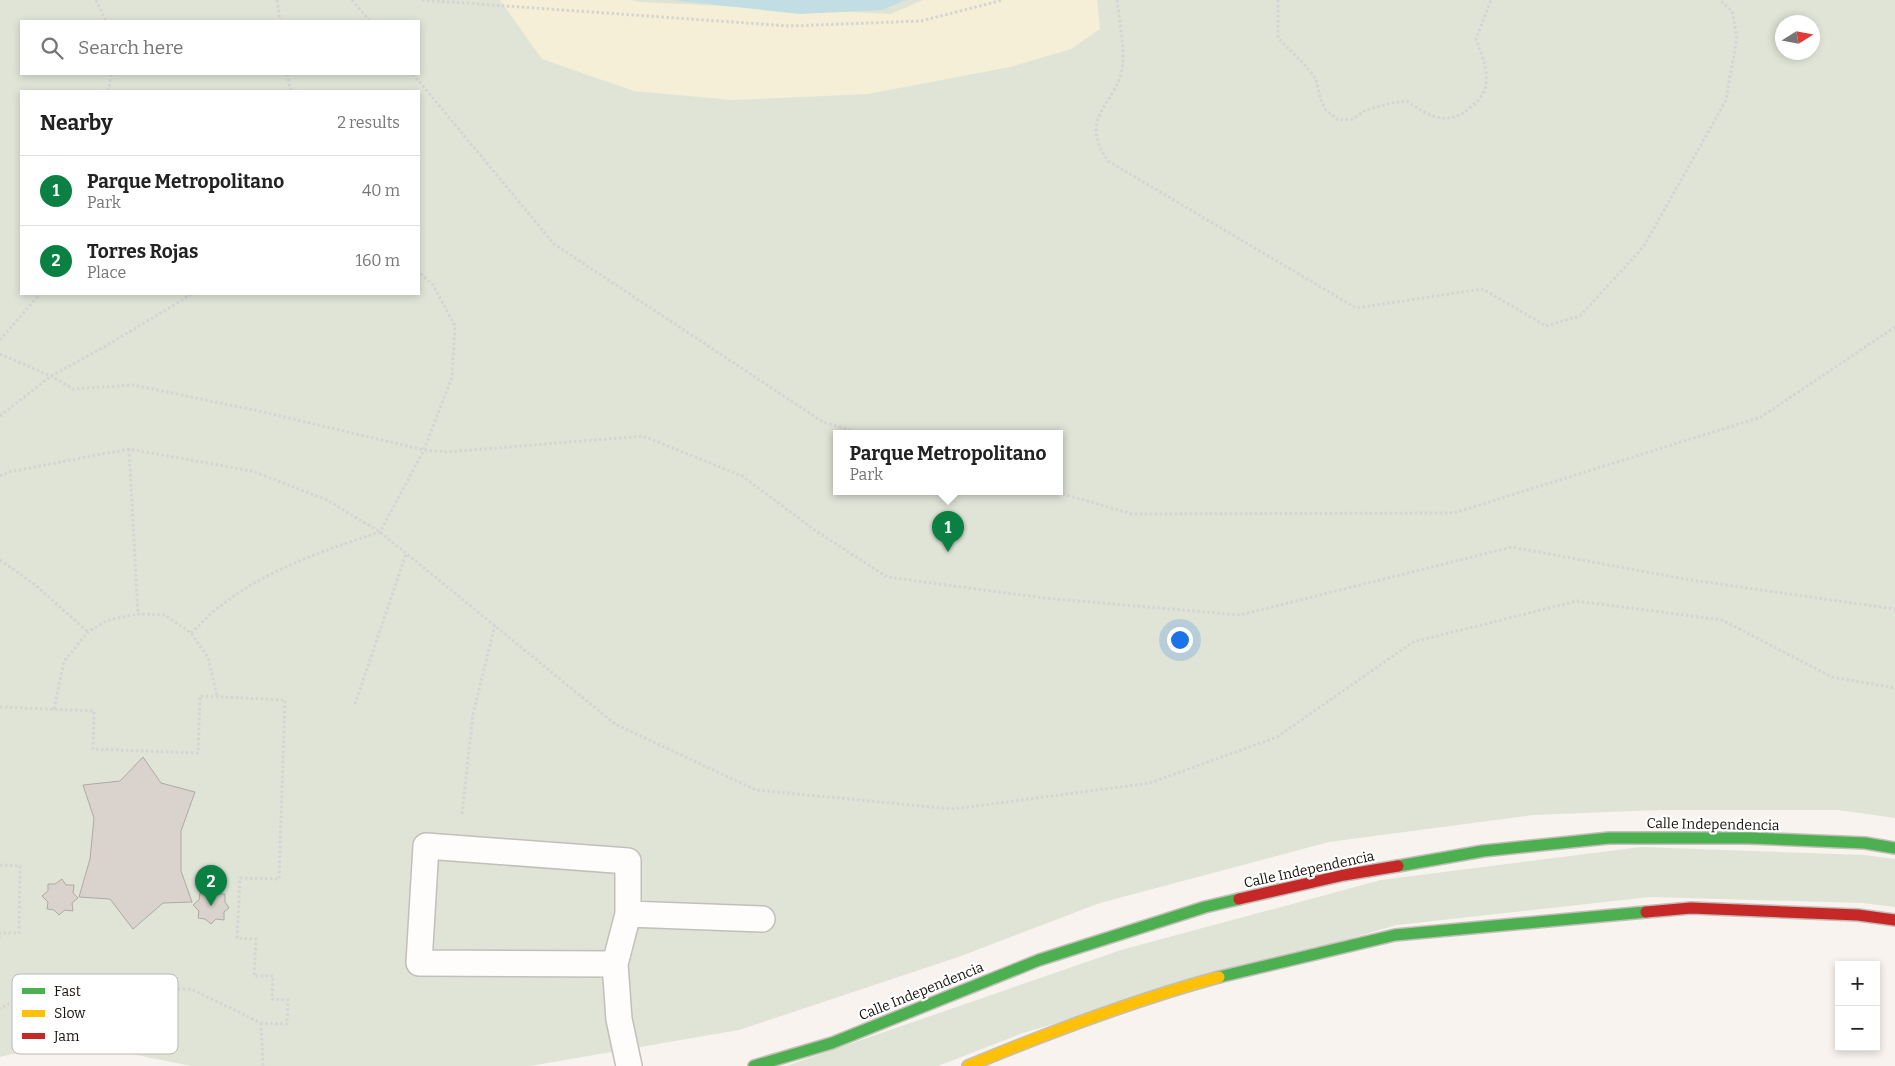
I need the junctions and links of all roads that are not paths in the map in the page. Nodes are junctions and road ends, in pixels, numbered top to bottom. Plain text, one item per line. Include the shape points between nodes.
1 (1895, 848) edge
2 (628, 914) junction
3 (762, 919) dead end
4 (1895, 920) edge
5 (615, 964) junction
6 (629, 1066) edge
7 (754, 1066) edge
8 (968, 1066) edge

1 - 7 street, Calle Independencia via 1865,843 1748,838 1609,838 1483,851 1344,875 1205,907 1039,960 832,1043
2 - 3 lane
2 - 5 lane
2 - 5 lane via 628,861 426,846 419,964
4 - 8 street via 1858,915 1691,908 1395,935 1170,990
5 - 6 lane via 619,1019

